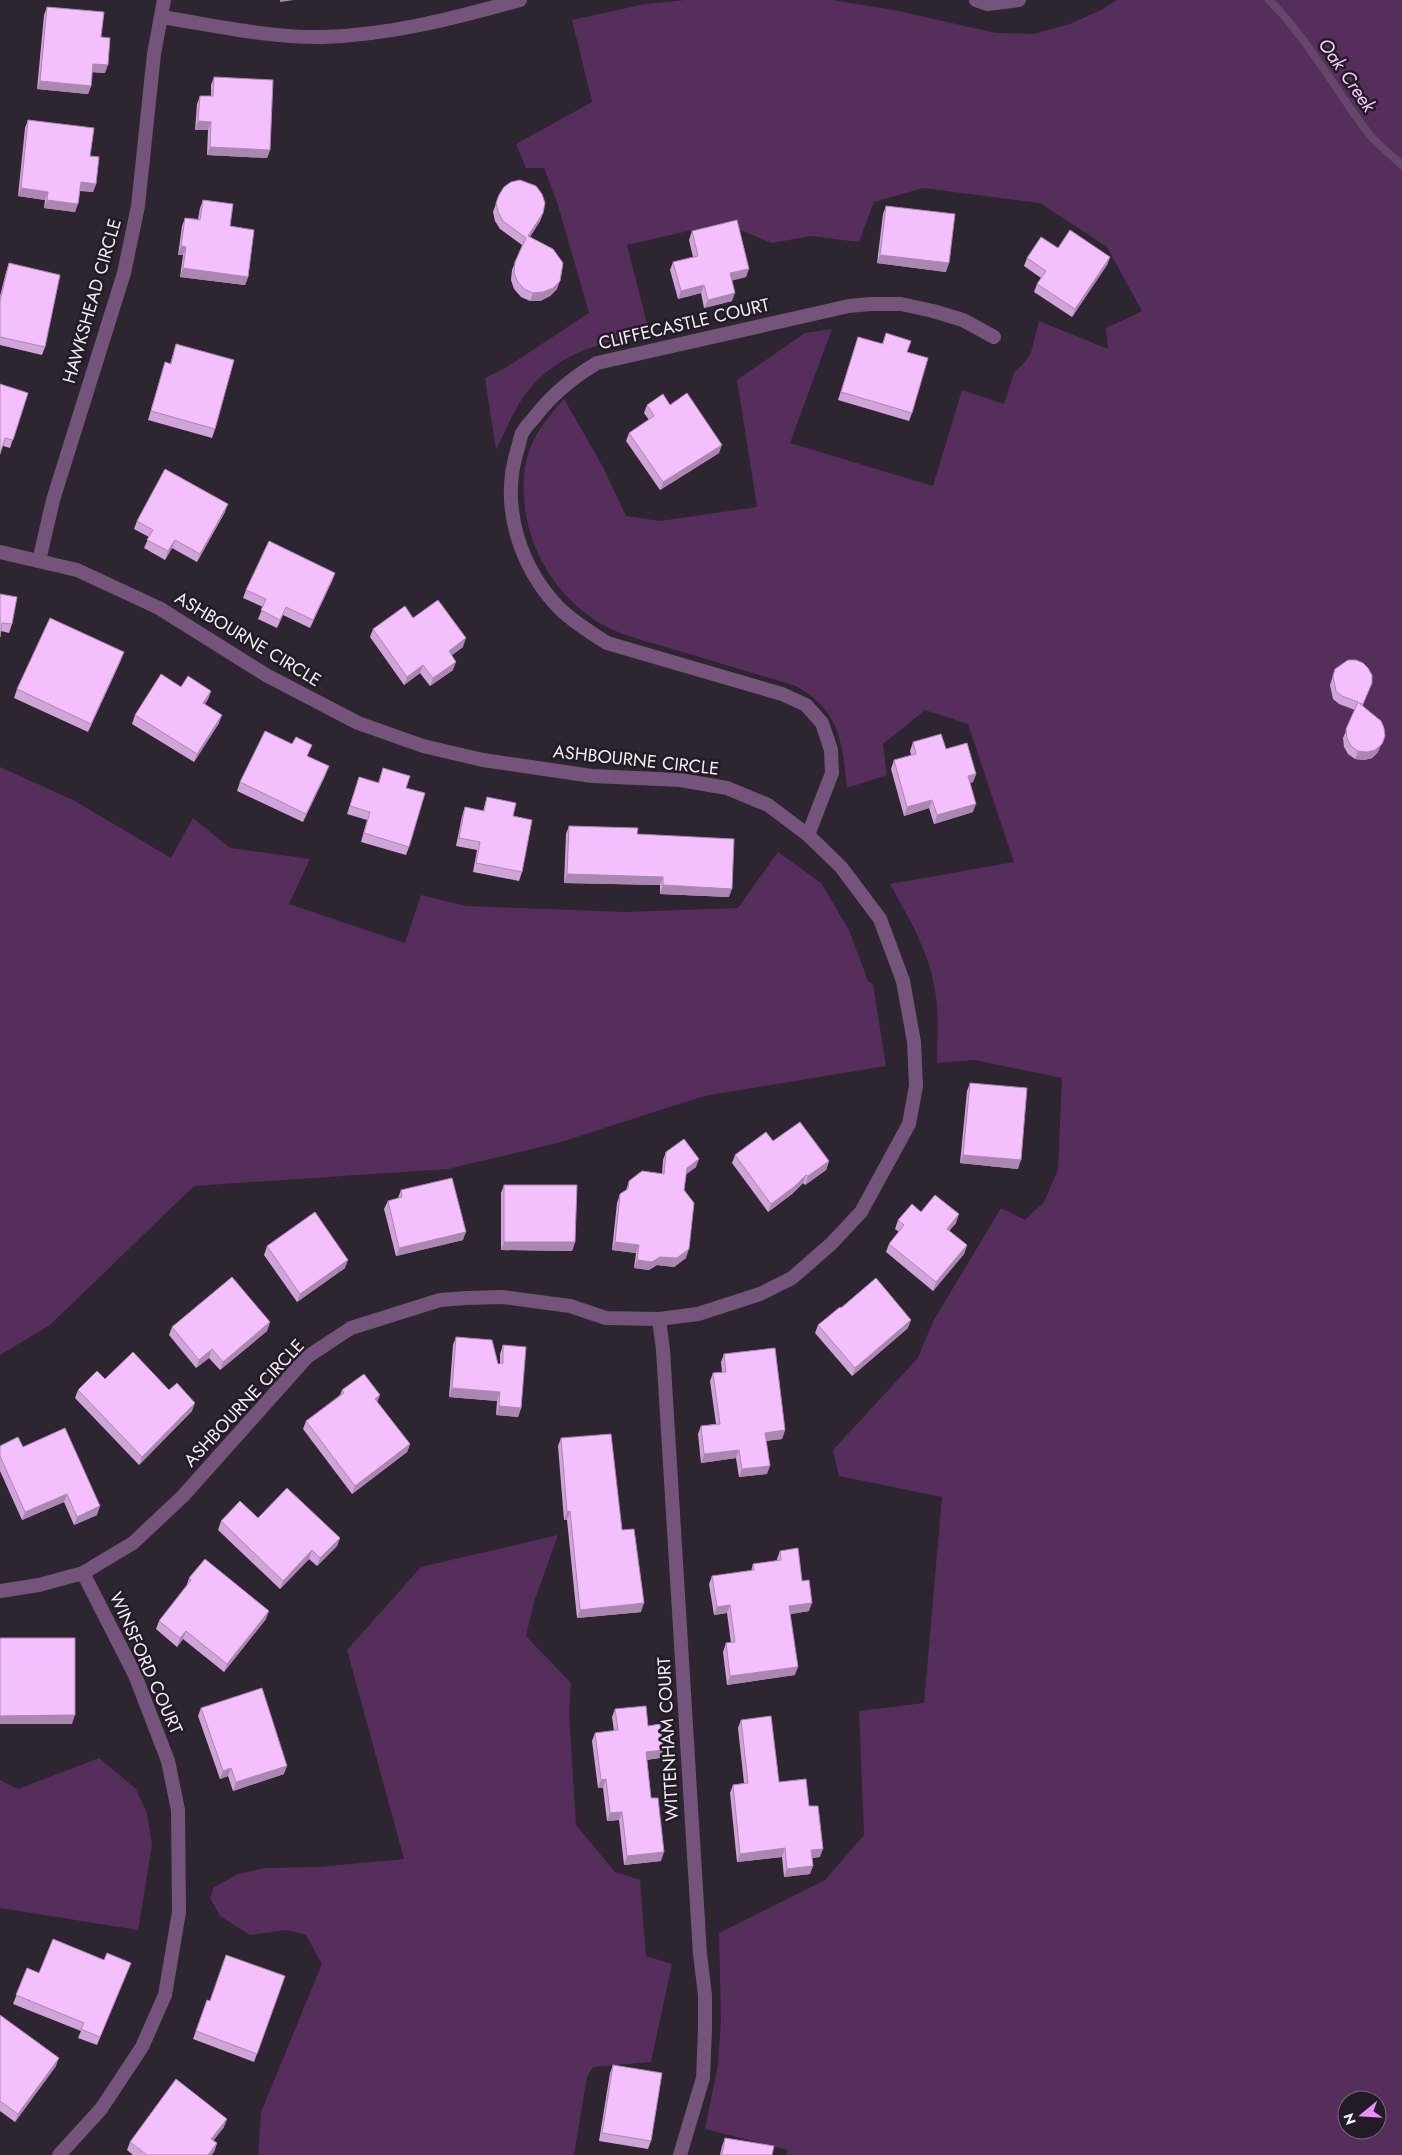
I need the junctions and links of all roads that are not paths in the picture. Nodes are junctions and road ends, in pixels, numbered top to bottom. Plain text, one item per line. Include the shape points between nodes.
1 (164, 0) edge
2 (520, 0) edge
3 (976, 0) edge
4 (1019, 0) edge
5 (160, 17) junction
6 (994, 337) dead end
7 (0, 552) edge
8 (39, 561) junction
9 (808, 835) junction
10 (659, 1319) junction
11 (83, 1573) junction
12 (0, 1591) edge
13 (59, 2155) edge
14 (680, 2155) edge

1 - 5 street, HAWKSHEAD CIRCLE
2 - 5 street via 380,33 322,37
3 - 4 street via 988,4
5 - 8 street, HAWKSHEAD CIRCLE via 138,206 124,273 54,500
6 - 9 street, CLIFFECASTLE COURT via 963,320 901,304 849,306 597,363 554,394 522,433 511,483 511,510 520,545 535,577 560,609 607,643 782,694 806,705 822,723 831,750 832,773
7 - 8 street, ASHBOURNE CIRCLE
8 - 9 street, ASHBOURNE CIRCLE via 77,570 158,608 266,675 358,723 423,746 483,760 592,776 680,780 727,788 768,805
9 - 10 street, ASHBOURNE CIRCLE via 841,867 880,918 895,954 914,1042 916,1086 909,1124 861,1212 792,1278 760,1294 698,1314
10 - 11 street, ASHBOURNE CIRCLE via 606,1318 570,1306 502,1297 467,1298 440,1300 351,1328 307,1357 183,1496 133,1543
10 - 14 street, WITTENHAM COURT via 664,1350 705,2003 703,2078
11 - 12 street, ASHBOURNE CIRCLE via 39,1586
11 - 13 street, WINSFORD COURT via 134,1675 168,1761 178,1810 179,1912 165,1995 142,2047 101,2109

